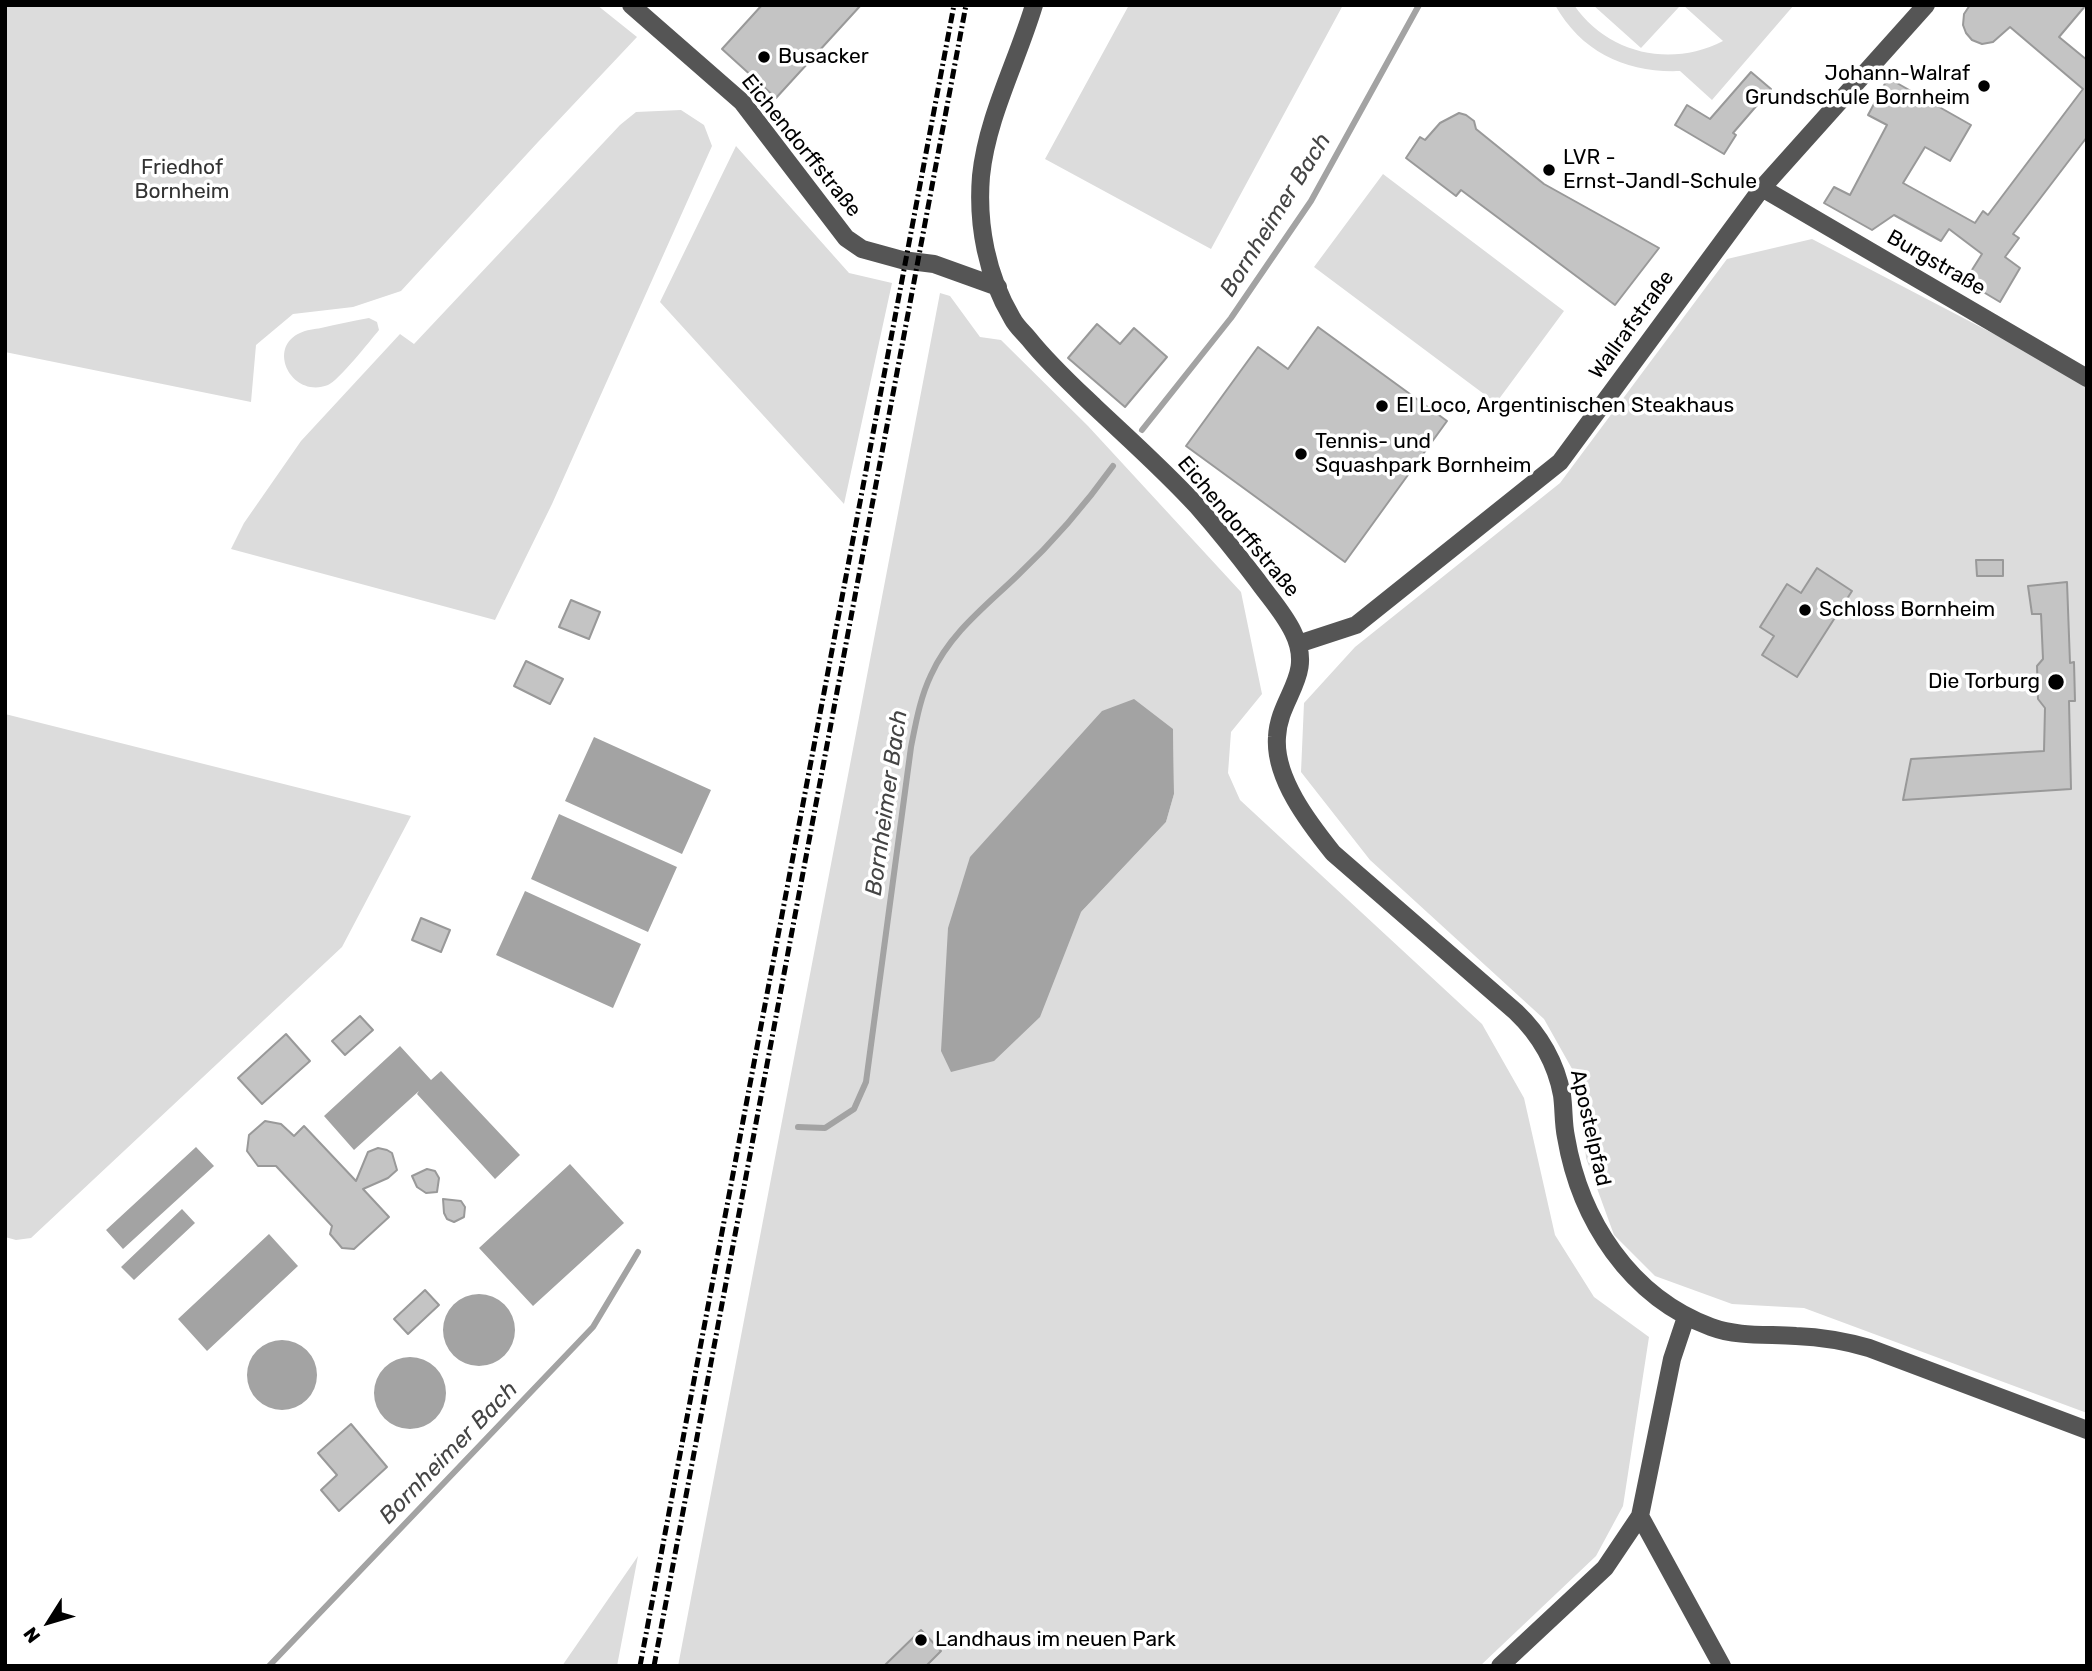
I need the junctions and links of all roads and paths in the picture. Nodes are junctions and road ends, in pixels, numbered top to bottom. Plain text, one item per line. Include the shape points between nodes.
1 (631, 5) edge
2 (1034, 5) edge
3 (1926, 5) edge
4 (1762, 188) junction
5 (998, 287) junction
6 (2087, 378) edge
7 (1298, 645) junction
8 (1686, 1317) junction
9 (2087, 1430) edge
10 (1640, 1516) junction
11 (1500, 1666) edge
12 (1722, 1666) edge

1 - 5 street, Eichendorffstraße via 742,102 846,238 862,249 934,264
2 - 5 street, Eichendorffstraße via 985,146 981,177 980,216
3 - 4 street, Wallrafstraße
4 - 6 street, Burgstraße
4 - 7 street, Wallrafstraße via 1560,462 1356,625
5 - 7 street, Eichendorffstraße via 1013,319 1048,363 1205,516 1273,601
7 - 8 street, Apostelpfad via 1300,673 1281,715 1277,737 1278,760 1293,795 1333,853 1535,1033 1558,1079 1571,1161 1593,1221 1626,1270
8 - 9 street, Apostelpfad via 1728,1332 1846,1341
8 - 10 street via 1672,1359
10 - 11 street via 1605,1568
10 - 12 street

